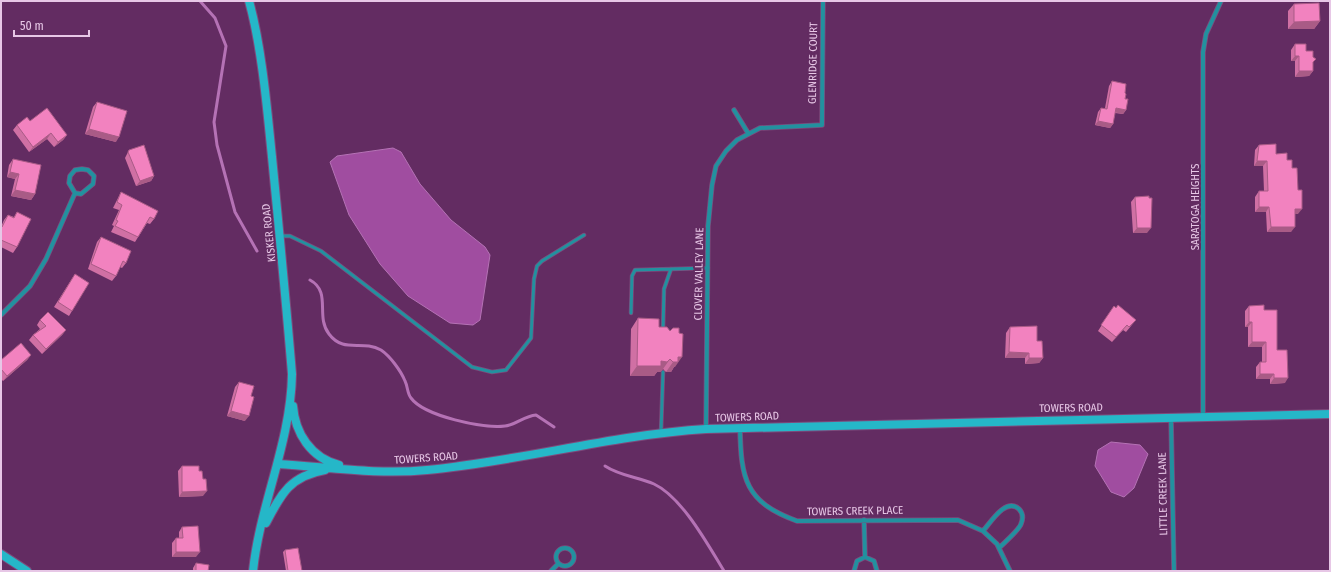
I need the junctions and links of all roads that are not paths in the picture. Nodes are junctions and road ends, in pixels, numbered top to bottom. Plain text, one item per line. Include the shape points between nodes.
1 (248, 1) edge
2 (823, 1) edge
3 (1221, 1) edge
4 (734, 110) dead end
5 (822, 125) joint
6 (748, 133) junction
7 (75, 193) junction
8 (584, 235) dead end
9 (281, 236) junction
10 (708, 268) junction
11 (671, 269) junction
12 (630, 313) dead end
13 (1, 315) edge
14 (663, 338) edge
15 (663, 372) edge
16 (292, 393) junction
17 (1330, 414) edge
18 (1203, 416) junction
19 (1170, 417) junction
20 (740, 428) junction
21 (706, 429) junction
22 (661, 432) junction
23 (278, 464) junction
24 (334, 468) junction
25 (357, 470) junction
26 (864, 520) junction
27 (983, 531) junction
28 (258, 538) junction
29 (1000, 547) junction
30 (1, 554) edge
31 (865, 558) junction
32 (558, 564) junction
33 (27, 571) edge
34 (253, 571) edge
35 (551, 571) edge
36 (854, 571) edge
37 (877, 571) edge
38 (1010, 571) edge
39 (1174, 571) edge

1 - 9 main road, KISKER ROAD via 254,20 265,96
2 - 5 street, GLENRIDGE COURT
3 - 18 street, SARATOGA HEIGHTS via 1206,34 1203,52
4 - 6 street
5 - 6 street, CLOVER VALLEY LANE via 770,126
6 - 10 street, CLOVER VALLEY LANE via 731,145 716,166 709,219
7 - 7 street via 69,183 70,176 75,170 88,170 94,176 93,184 81,194
7 - 13 street via 42,266 30,286
8 - 9 lane via 537,266 532,300 531,338 506,370 492,372 472,367 321,250 290,236
9 - 16 main road, KISKER ROAD
10 - 11 lane
10 - 21 street, CLOVER VALLEY LANE
11 - 12 lane via 635,270 632,276
11 - 14 lane via 664,289
15 - 22 lane
16 - 23 main road, KISKER ROAD
16 - 25 main road via 296,422 313,452 329,462
17 - 18 main road, TOWERS ROAD
18 - 19 main road, TOWERS ROAD
19 - 20 main road, TOWERS ROAD
19 - 39 street, LITTLE CREEK LANE
20 - 21 main road, TOWERS ROAD
20 - 26 street, TOWERS CREEK PLACE via 741,459 746,480 758,499 775,513 797,521
21 - 22 main road, TOWERS ROAD
22 - 25 main road, TOWERS ROAD via 469,466 382,472
23 - 24 main road, TOWERS ROAD
23 - 28 main road
24 - 25 main road, TOWERS ROAD
24 - 28 main road via 302,477 287,488
26 - 27 street, TOWERS CREEK PLACE via 958,520
26 - 31 street
27 - 29 street, TOWERS CREEK PLACE
27 - 29 street via 1006,507 1014,506 1020,510 1023,515 1021,525
28 - 34 main road
29 - 38 street, TOWERS CREEK PLACE
30 - 33 main road
31 - 36 street via 857,561
31 - 37 street via 874,561
32 - 32 street via 564,567 572,563 572,551 566,548 557,551 555,557
32 - 35 street

